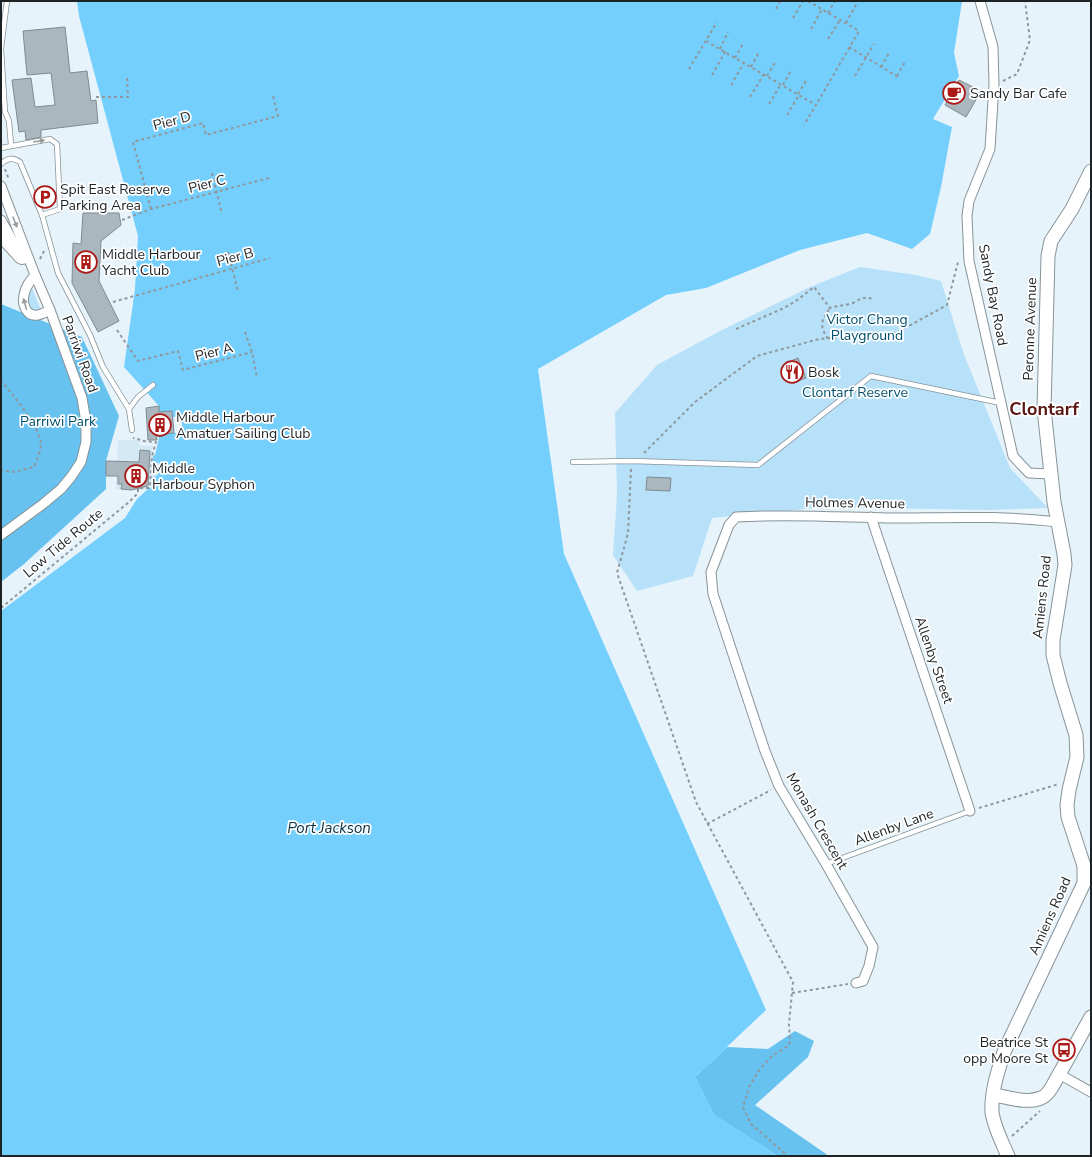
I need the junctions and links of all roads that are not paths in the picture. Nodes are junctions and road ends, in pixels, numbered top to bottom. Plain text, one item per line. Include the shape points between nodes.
1 (7, 1) edge
2 (980, 1) edge
3 (1, 48) edge
4 (11, 145) junction
5 (1, 148) edge
6 (1, 164) edge
7 (1091, 171) edge
8 (1, 186) edge
9 (42, 215) junction
10 (1, 220) edge
11 (1, 233) edge
12 (22, 256) junction
13 (34, 272) junction
14 (50, 310) junction
15 (153, 385) dead end
16 (1001, 403) junction
17 (129, 409) junction
18 (132, 430) road end
19 (573, 462) dead end
20 (1050, 474) junction
21 (871, 518) junction
22 (1057, 522) junction
23 (1, 535) edge
24 (713, 594) joint
25 (970, 811) joint
26 (826, 864) junction
27 (856, 983) road end
28 (1091, 1017) edge
29 (1059, 1074) junction
30 (1091, 1092) edge
31 (994, 1095) junction
32 (1008, 1156) edge

1 - 3 lane
2 - 16 street, Sandy Bay Road via 993,47 994,84 990,149 970,201 967,216 969,261
3 - 4 lane via 5,112 9,121
4 - 5 lane
4 -> 9 lane via 50,139 57,144 60,209
6 - 9 lane via 12,158 20,162
7 - 20 street, Peronne Avenue via 1072,209 1051,241 1048,256 1044,409
8 -> 13 street, Parriwi Road
9 - 17 lane via 58,273 90,335 103,367
10 - 12 street, Parriwi Road
11 - 12 highway
12 - 13 street, Parriwi Road
13 - 14 street, Parriwi Road
14 -> 13 street via 34,315 25,308 24,296
14 - 23 street, Parriwi Road via 82,398 86,442 81,462 61,489
15 - 17 lane via 138,397
16 - 19 lane via 870,376 758,465
16 - 20 street, Sandy Bay Road via 1013,456 1029,473
17 - 18 lane
20 - 22 street, Peronne Avenue
21 - 22 street, Holmes Avenue via 1030,519
21 - 24 street, Holmes Avenue via 772,515 736,517 729,524 711,572
21 - 25 street, Allenby Street
22 - 31 street, Amiens Road via 1065,566 1053,640 1053,655 1076,735 1077,757 1067,805 1068,817 1084,866 1084,883 1004,1052 995,1081
24 - 26 street, Monash Crescent via 779,786
25 - 26 lane, Allenby Lane
26 - 27 street, Monash Crescent via 873,947 863,981
28 - 29 street
29 - 30 street
29 - 31 street via 1049,1091 1040,1098 1027,1100
31 - 32 street, Amiens Road via 992,1112 995,1126

